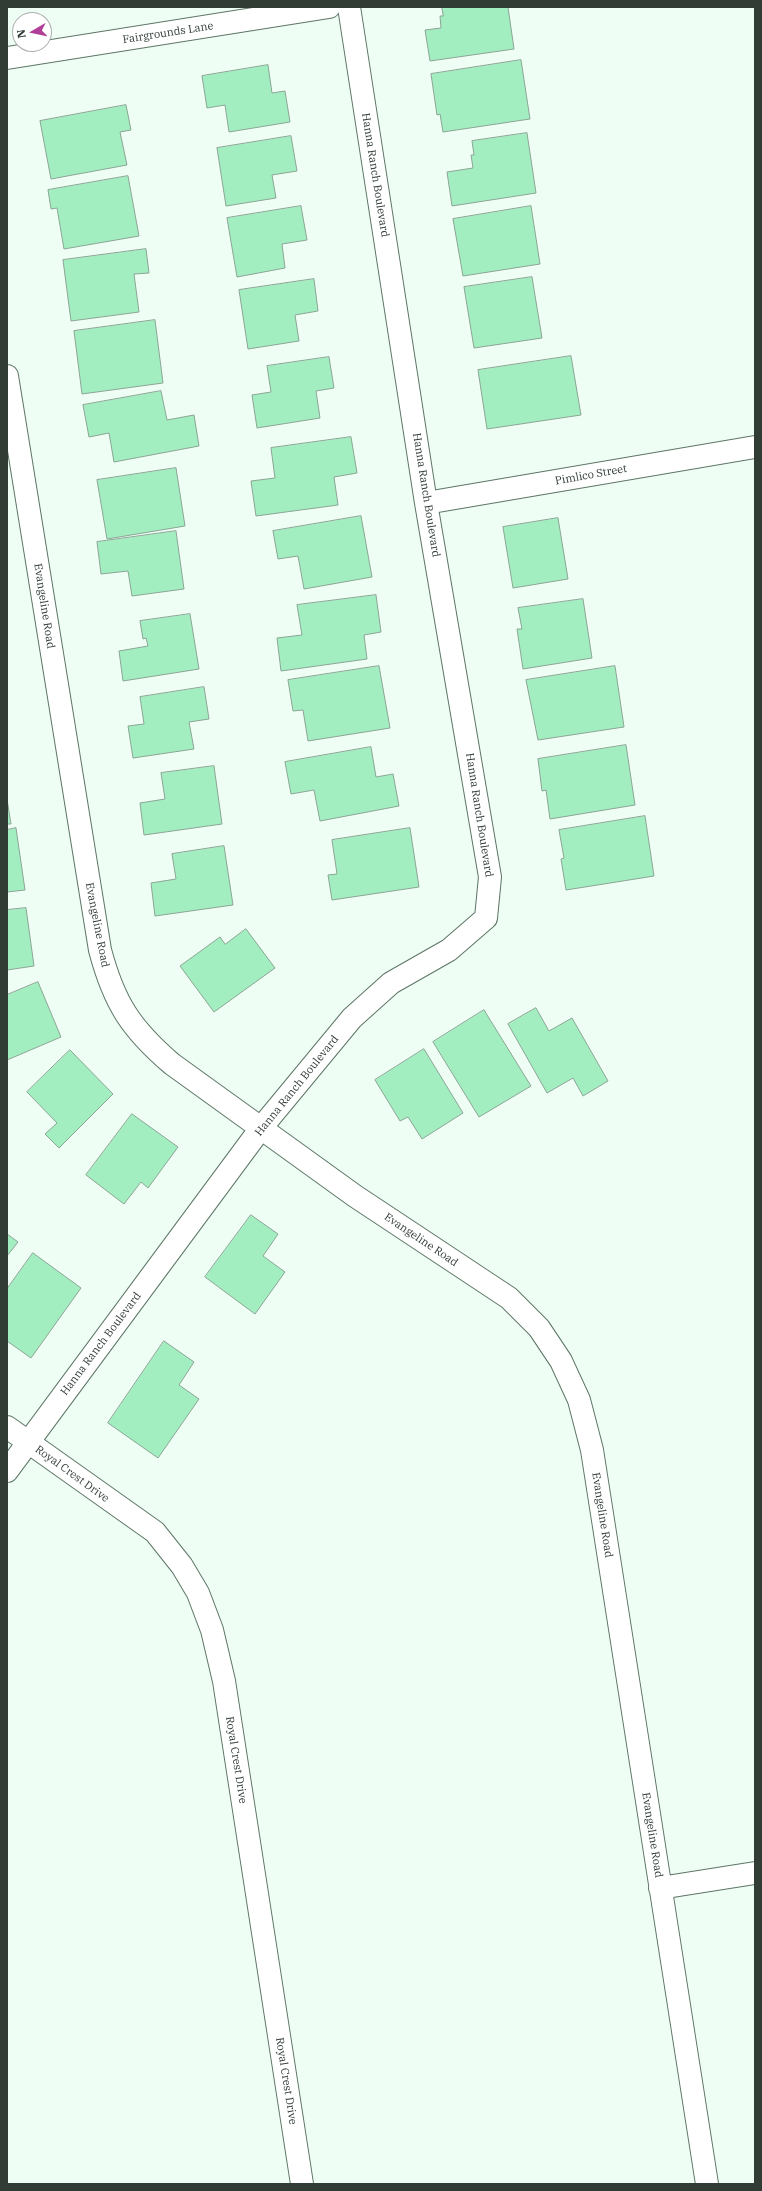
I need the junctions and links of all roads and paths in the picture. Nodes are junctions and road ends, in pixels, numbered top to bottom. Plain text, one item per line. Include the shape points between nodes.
1 (329, 7) edge
2 (349, 7) edge
3 (7, 58) edge
4 (7, 376) edge
5 (755, 447) edge
6 (426, 503) junction
7 (261, 1128) junction
8 (7, 1427) edge
9 (28, 1442) junction
10 (7, 1471) edge
11 (755, 1873) edge
12 (660, 1888) junction
13 (302, 2184) edge
14 (707, 2184) edge

1 - 3 street, Fairgrounds Lane
2 - 6 street, Hanna Ranch Boulevard
4 - 7 street, Evangeline Road via 100,950 107,976 117,1000 131,1023 148,1043 172,1064
5 - 6 street, Pimlico Street
6 - 7 street, Hanna Ranch Boulevard via 490,877 486,918 449,950 391,983 352,1018
7 - 9 street, Hanna Ranch Boulevard
7 - 12 street, Evangeline Road via 355,1196 509,1298 539,1328 561,1361 579,1400 592,1450
8 - 9 street, Royal Crest Drive
9 - 10 street, Hanna Ranch Boulevard
9 - 13 street, Royal Crest Drive via 155,1532 182,1566 198,1593 212,1630 224,1681
11 - 12 street
12 - 14 street, Evangeline Road

